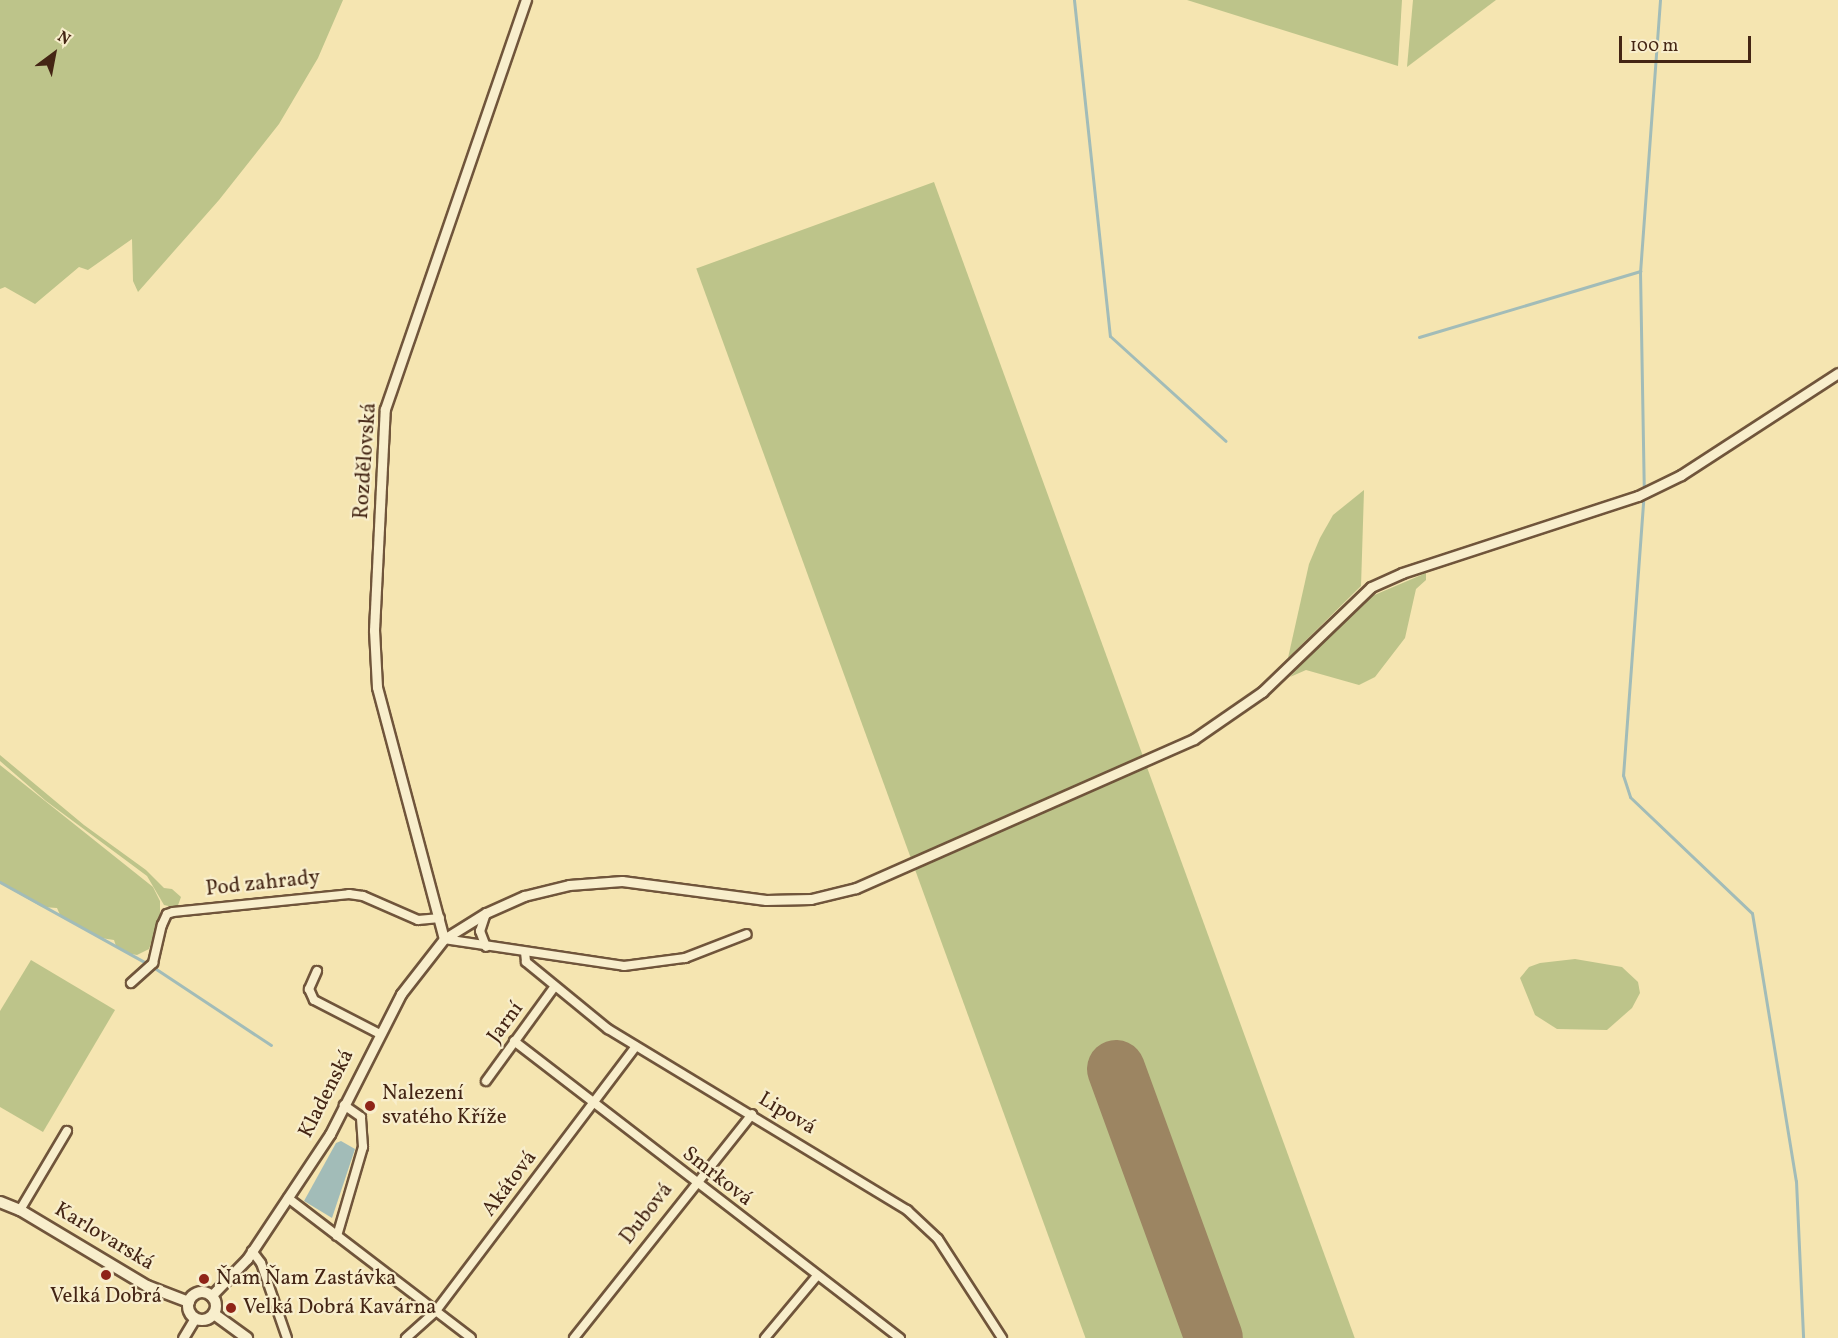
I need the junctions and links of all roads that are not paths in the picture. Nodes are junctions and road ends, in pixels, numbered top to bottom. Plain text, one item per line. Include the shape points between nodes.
1 (526, 0) edge
2 (1838, 373) edge
3 (486, 913) junction
4 (440, 918) junction
5 (747, 934) dead end
6 (444, 939) junction
7 (486, 947) junction
8 (525, 952) junction
9 (317, 971) dead end
10 (131, 983) dead end
11 (555, 986) junction
12 (378, 1033) junction
13 (514, 1041) junction
14 (636, 1046) junction
15 (486, 1081) dead end
16 (344, 1105) junction
17 (593, 1105) junction
18 (752, 1114) junction
19 (67, 1131) dead end
20 (695, 1182) junction
21 (288, 1198) junction
22 (0, 1202) edge
23 (20, 1210) junction
24 (337, 1236) junction
25 (252, 1251) junction
26 (816, 1277) junction
27 (211, 1296) junction
28 (189, 1302) junction
29 (435, 1312) junction
30 (214, 1314) junction
31 (195, 1318) junction
32 (183, 1338) edge
33 (247, 1338) edge
34 (287, 1338) edge
35 (406, 1338) edge
36 (471, 1338) edge
37 (574, 1338) edge
38 (765, 1338) edge
39 (900, 1338) edge
40 (1002, 1338) edge

1 - 4 street, Rozdělovská via 385,410 374,630 377,687
2 - 3 street via 1681,475 1638,496 1371,587 1262,692 1194,739 856,888 812,899 766,900 622,881 569,885 524,896
3 - 6 street
3 - 7 street via 480,931
4 - 6 street, Rozdělovská
4 - 10 street, Pod zahrady via 418,920 363,896 349,894 173,912 167,914 162,926 153,963
5 - 8 street via 685,958 624,966
6 - 7 street
6 - 12 street, Kladenská via 401,994
7 - 8 street
8 - 11 street, Lipová via 526,962
9 - 12 street via 309,989 314,1000
11 - 13 street, Jarní
11 - 14 street, Lipová
12 - 16 street, Kladenská
13 - 15 street, Jarní
13 - 17 street, Smrková
14 - 17 street, Akátová
14 - 18 street, Lipová
16 - 21 street, Kladenská
16 - 24 street via 361,1117 363,1147
17 - 20 street, Smrková
17 - 29 street, Akátová
18 - 20 street, Dubová
18 - 40 street, Lipová via 871,1185 924,1223 956,1263
19 - 23 street
20 - 26 street, Smrková
20 - 37 street, Dubová
21 - 24 street
21 - 25 street, Kladenská
22 - 23 main road, Karlovarská
23 - 28 main road, Karlovarská via 123,1273
24 - 29 street
25 - 27 street, Kladenská
25 - 34 street via 273,1295
26 - 38 street
26 - 39 street, Smrková
27 - 28 main road via 198,1293
27 - 30 main road via 216,1306
28 - 31 main road via 189,1311
29 - 35 street, Akátová
29 - 36 street
30 - 31 main road via 207,1320
30 - 33 main road
31 - 32 street

